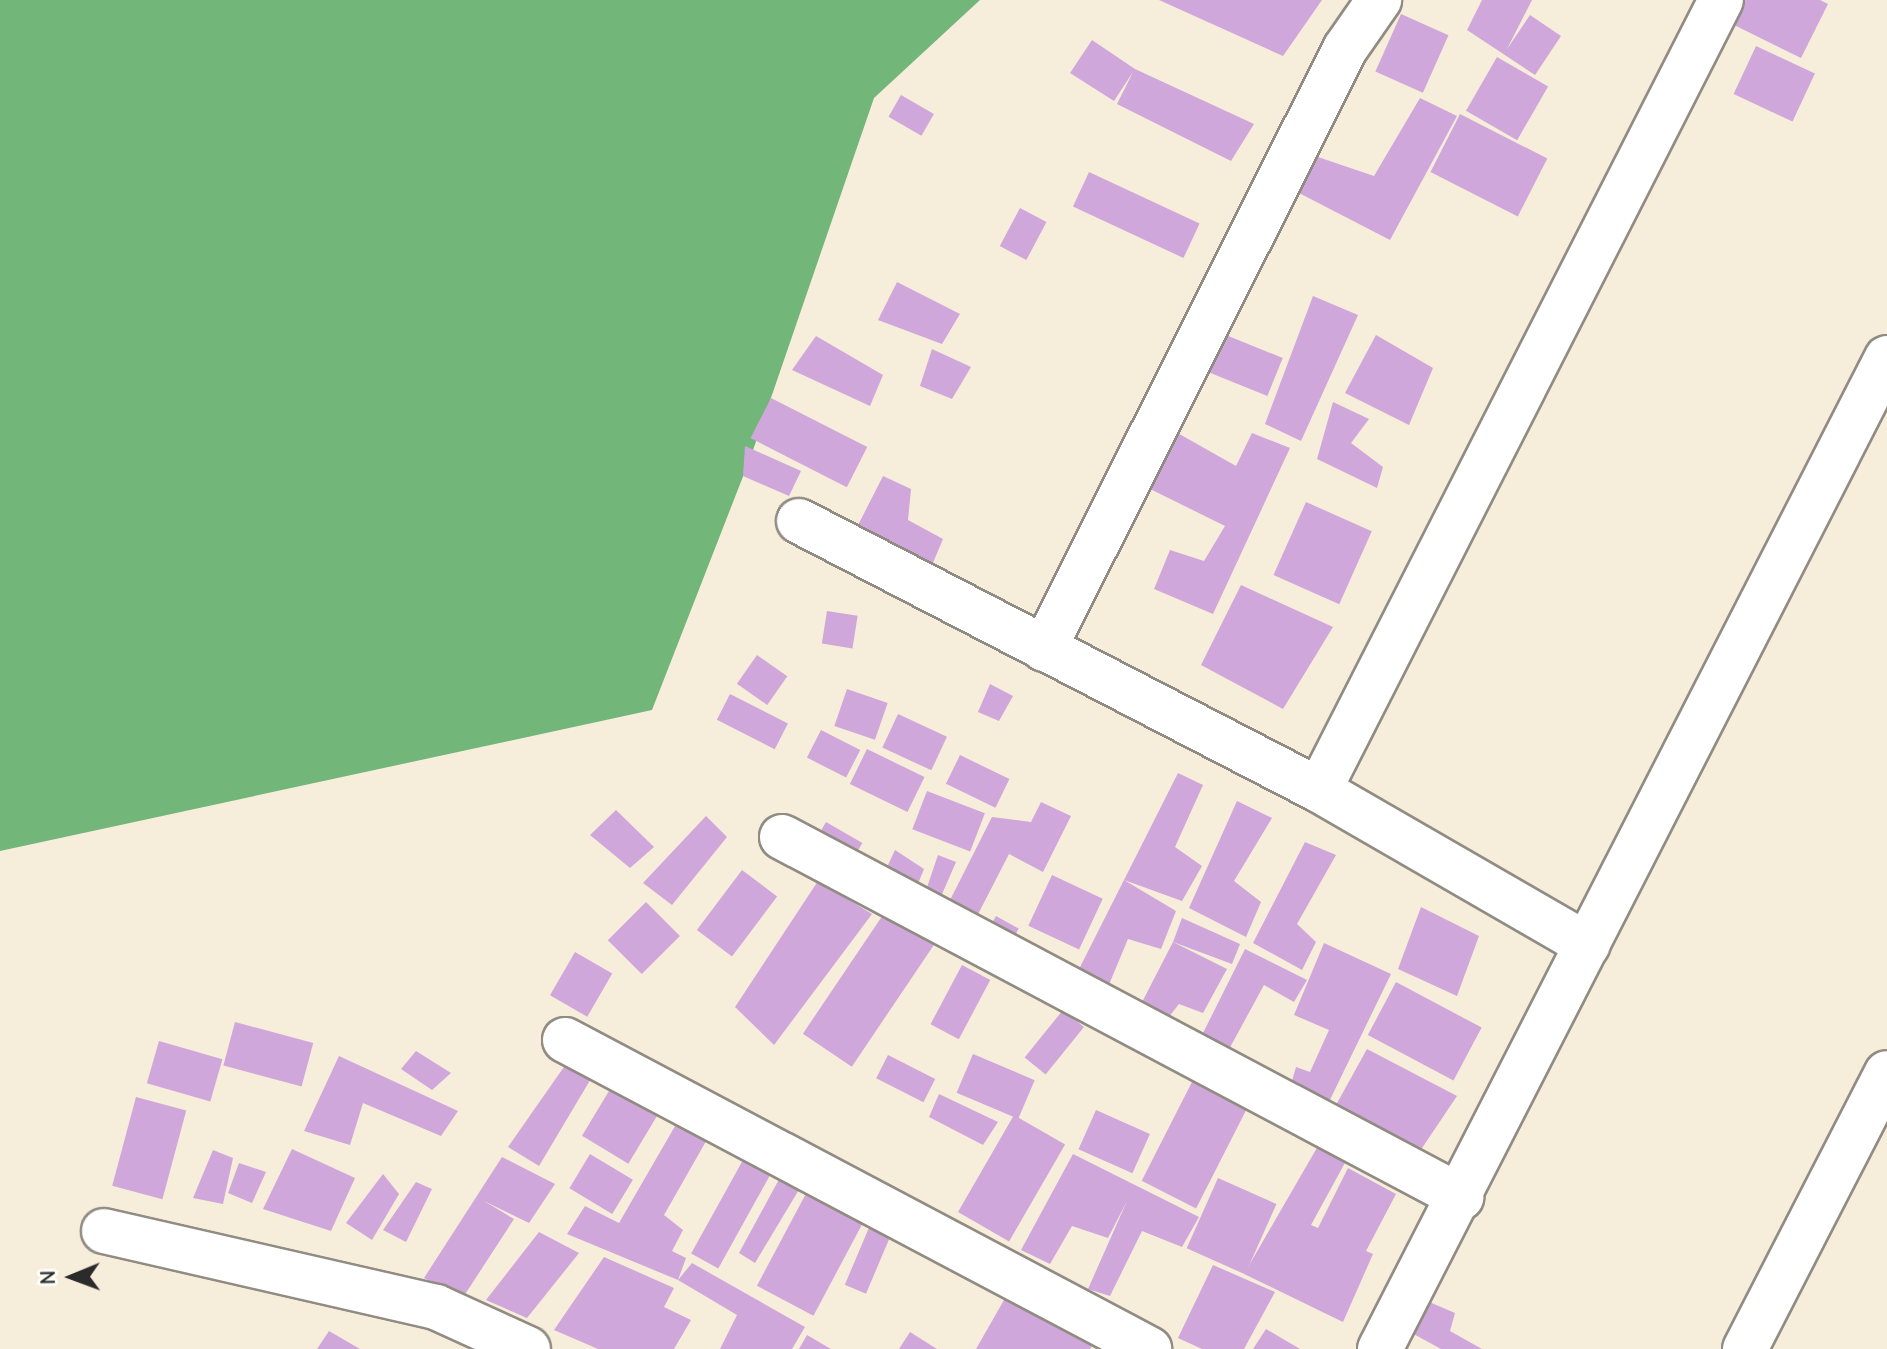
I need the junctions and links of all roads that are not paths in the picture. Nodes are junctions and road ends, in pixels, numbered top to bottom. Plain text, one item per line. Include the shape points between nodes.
1 (1379, 0) edge
2 (1721, 0) edge
3 (1887, 358) edge
4 (799, 521) dead end
5 (1044, 649) junction
6 (1319, 790) junction
7 (782, 837) dead end
8 (1587, 945) junction
9 (565, 1040) dead end
10 (1887, 1073) edge
11 (1461, 1197) junction
12 (104, 1231) dead end
13 (528, 1349) edge
14 (1149, 1349) edge
15 (1380, 1349) edge
16 (1745, 1349) edge

1 - 5 street via 1345,49
2 - 6 street
3 - 8 street
4 - 5 street
5 - 6 street
6 - 8 street
7 - 11 street
8 - 11 street
9 - 14 street
10 - 16 street
11 - 15 street
12 - 13 street via 436,1307

